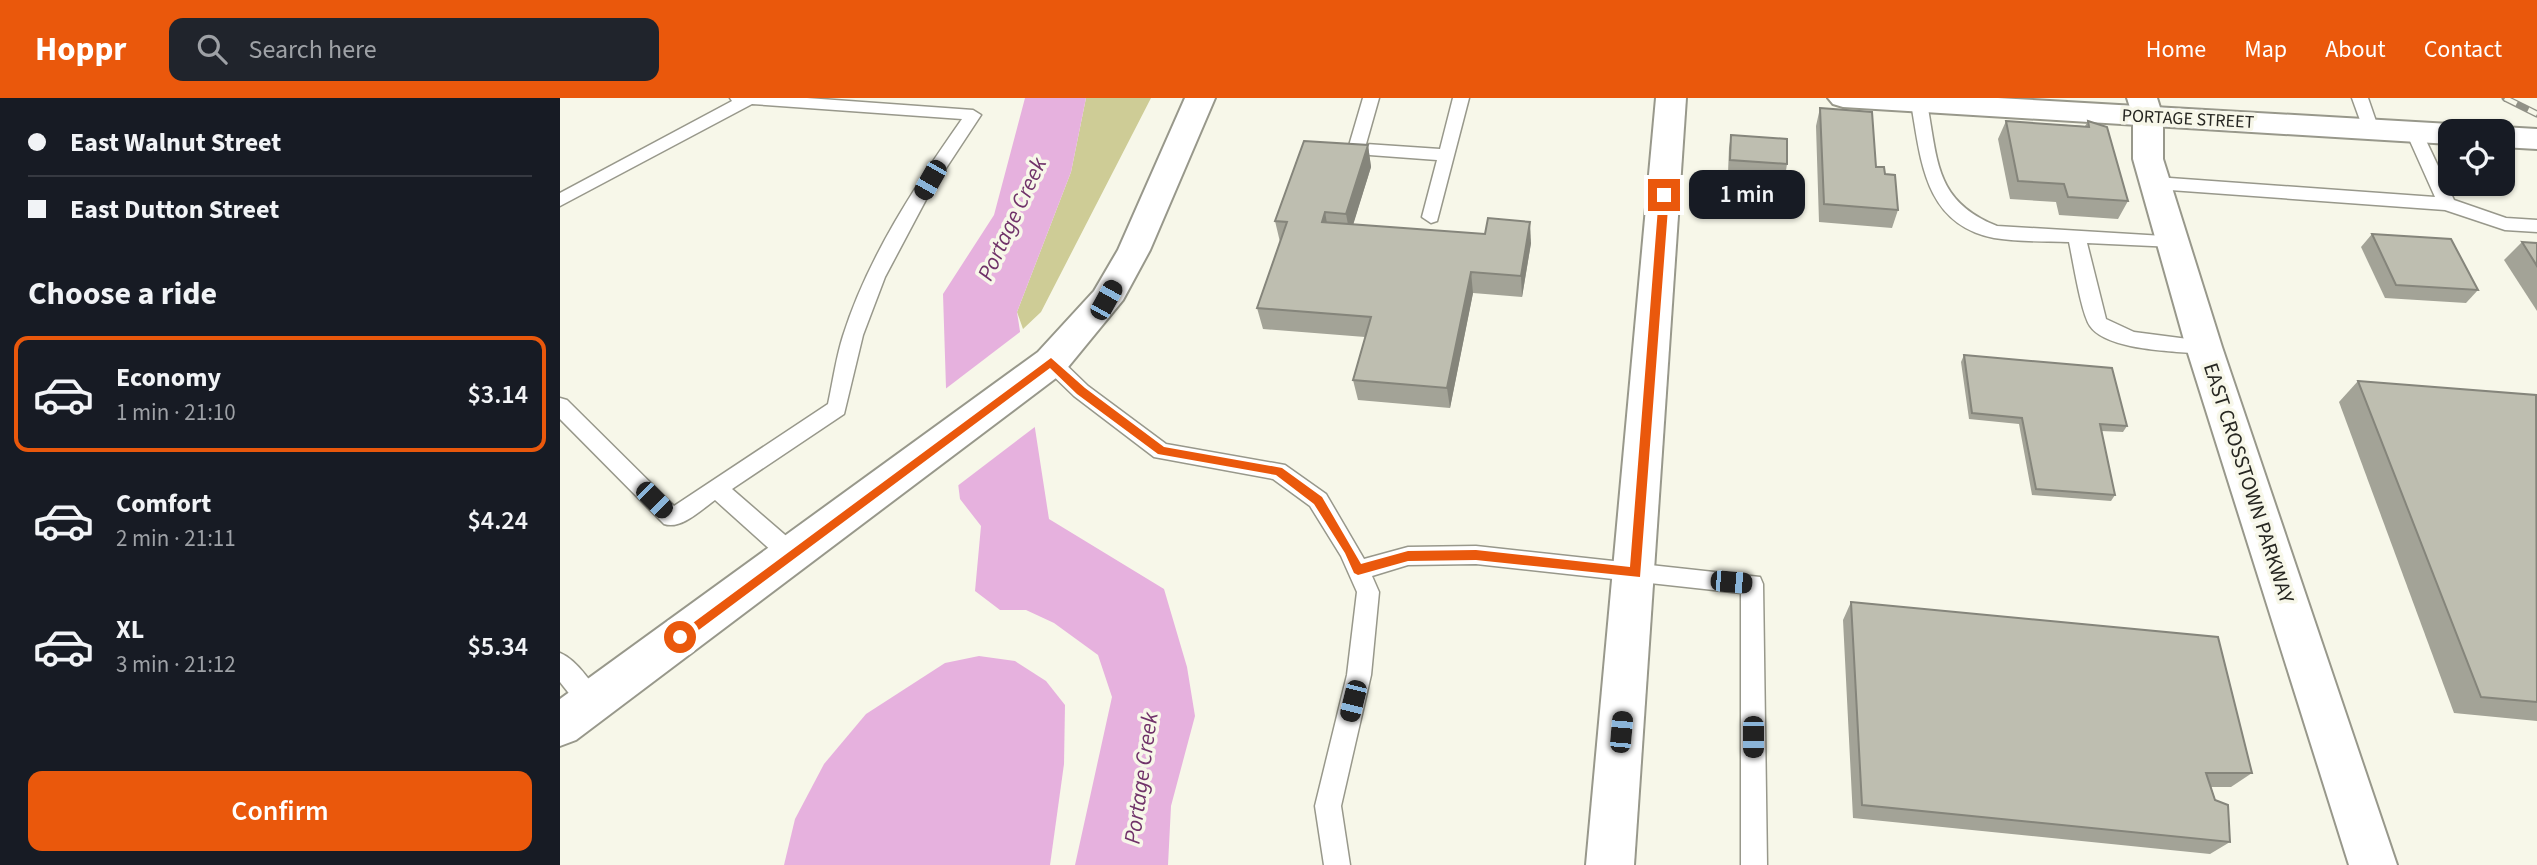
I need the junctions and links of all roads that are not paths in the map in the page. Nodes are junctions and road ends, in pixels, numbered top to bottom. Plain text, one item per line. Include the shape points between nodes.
1 (738, 98) edge
2 (1200, 98) edge
3 (1371, 98) edge
4 (1461, 98) edge
5 (1671, 98) edge
6 (1843, 98) edge
7 (2360, 98) edge
8 (749, 99) edge
9 (1919, 103) junction
10 (2145, 107) edge
11 (2371, 130) junction
12 (2414, 132) junction
13 (2438, 133) edge
14 (2515, 138) edge
15 (2537, 139) edge
16 (1447, 156) junction
17 (2156, 183) junction
18 (560, 200) edge
19 (2447, 204) junction
20 (1431, 217) dead end
21 (2537, 226) edge
22 (2076, 235) junction
23 (2174, 241) junction
24 (2204, 347) junction
25 (1042, 369) junction
26 (560, 406) edge
27 (717, 489) junction
28 (791, 554) junction
29 (1358, 570) junction
30 (1636, 573) junction
31 (560, 664) edge
32 (576, 714) edge
33 (1337, 865) edge
34 (1610, 865) edge
35 (1754, 865) edge
36 (2374, 865) edge

1 - 8 lane
2 - 25 street via 1106,300
3 - 16 lane via 1356,149
4 - 16 lane
5 - 30 street
6 - 9 street, PORTAGE STREET
7 - 11 lane
8 - 18 lane
8 - 27 lane via 972,115 880,267 853,337 837,408
9 - 10 street, PORTAGE STREET
9 - 22 lane via 1937,189 1967,222 1995,232
10 - 11 street, PORTAGE STREET
10 - 17 street, EAST CROSSTOWN PARKWAY via 2148,159
11 - 12 street, PORTAGE STREET
12 - 13 street, PORTAGE STREET
12 - 19 lane
14 - 15 street
16 - 20 lane
17 - 19 lane
17 - 23 street, EAST CROSSTOWN PARKWAY
19 - 21 lane via 2505,223
22 - 23 lane
22 - 24 lane via 2098,323 2129,338
23 - 24 street, EAST CROSSTOWN PARKWAY
24 - 36 street, EAST CROSSTOWN PARKWAY
25 - 28 street
25 - 29 lane via 1081,391 1161,451 1278,471 1318,500
26 - 27 lane via 672,519
27 - 28 lane
28 - 32 street
29 - 30 lane via 1408,556 1476,555
29 - 33 lane via 1368,592 1359,675 1328,806
30 - 34 street
30 - 35 lane via 1752,584
31 - 32 lane

